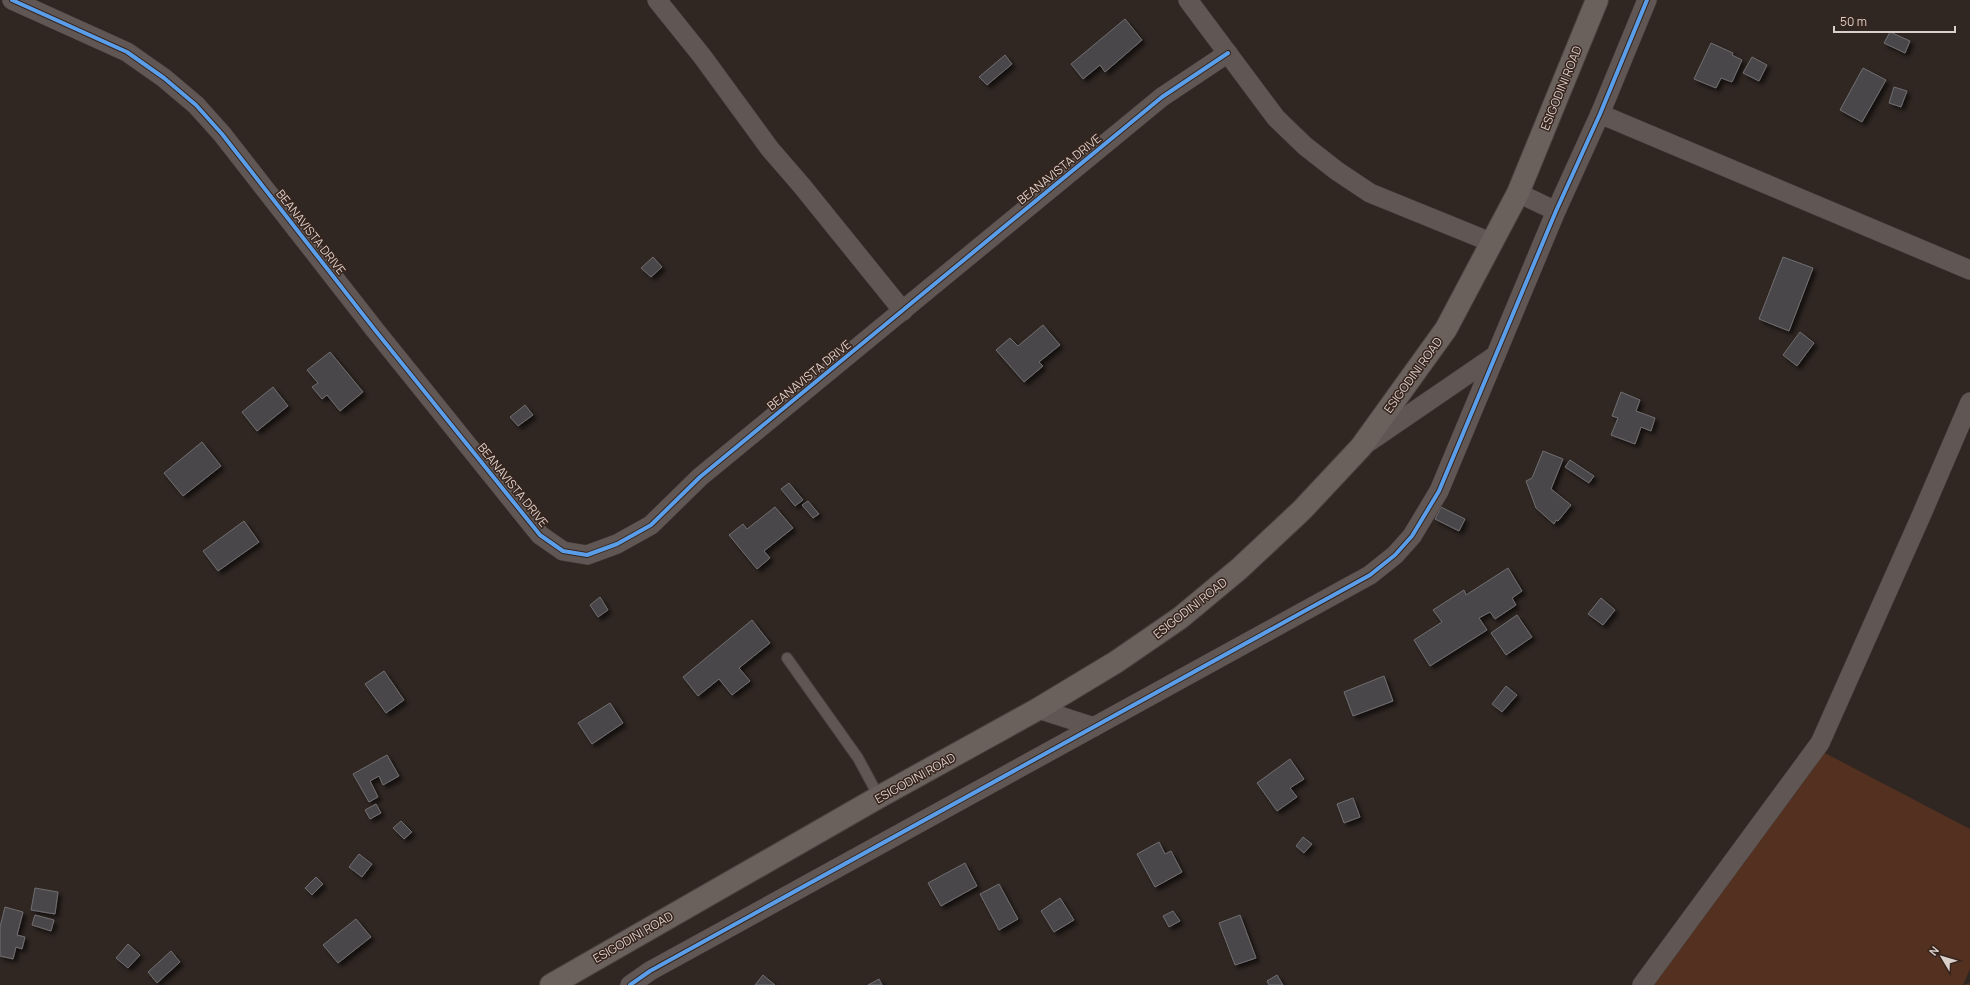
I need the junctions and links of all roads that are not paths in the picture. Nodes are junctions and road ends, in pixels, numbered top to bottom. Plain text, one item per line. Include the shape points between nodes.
1 (12, 0) edge
2 (657, 0) edge
3 (1188, 0) edge
4 (1597, 0) edge
5 (1647, 0) edge
6 (1228, 52) junction
7 (1600, 114) junction
8 (1518, 193) junction
9 (1556, 211) junction
10 (1493, 243) junction
11 (1970, 270) edge
12 (903, 311) junction
13 (1496, 356) junction
14 (1970, 402) edge
15 (1361, 447) junction
16 (787, 658) dead end
17 (1038, 709) junction
18 (1094, 727) junction
19 (879, 797) junction
20 (551, 985) edge
21 (630, 985) edge
22 (1642, 985) edge

1 - 12 street, BEANAVISTA DRIVE via 127,52 196,105 222,134 540,535 564,551 587,555 617,544 651,525 700,477
2 - 12 street via 702,56 770,149
3 - 6 street
4 - 8 main road, ESIGODINI ROAD
5 - 7 street
6 - 10 street via 1276,118 1305,146 1337,171 1370,193
6 - 12 street, BEANAVISTA DRIVE via 1162,98
7 - 9 street
7 - 11 street
8 - 9 street
8 - 10 main road, ESIGODINI ROAD
9 - 13 street
10 - 15 main road, ESIGODINI ROAD via 1446,329
13 - 15 street
13 - 18 street via 1439,491 1412,536 1395,555 1370,575
14 - 22 street via 1820,743
15 - 17 main road, ESIGODINI ROAD via 1302,510 1239,569 1180,618 1116,662
16 - 19 lane via 858,758
17 - 18 street
17 - 19 main road, ESIGODINI ROAD
18 - 21 street via 650,971
19 - 20 main road, ESIGODINI ROAD

